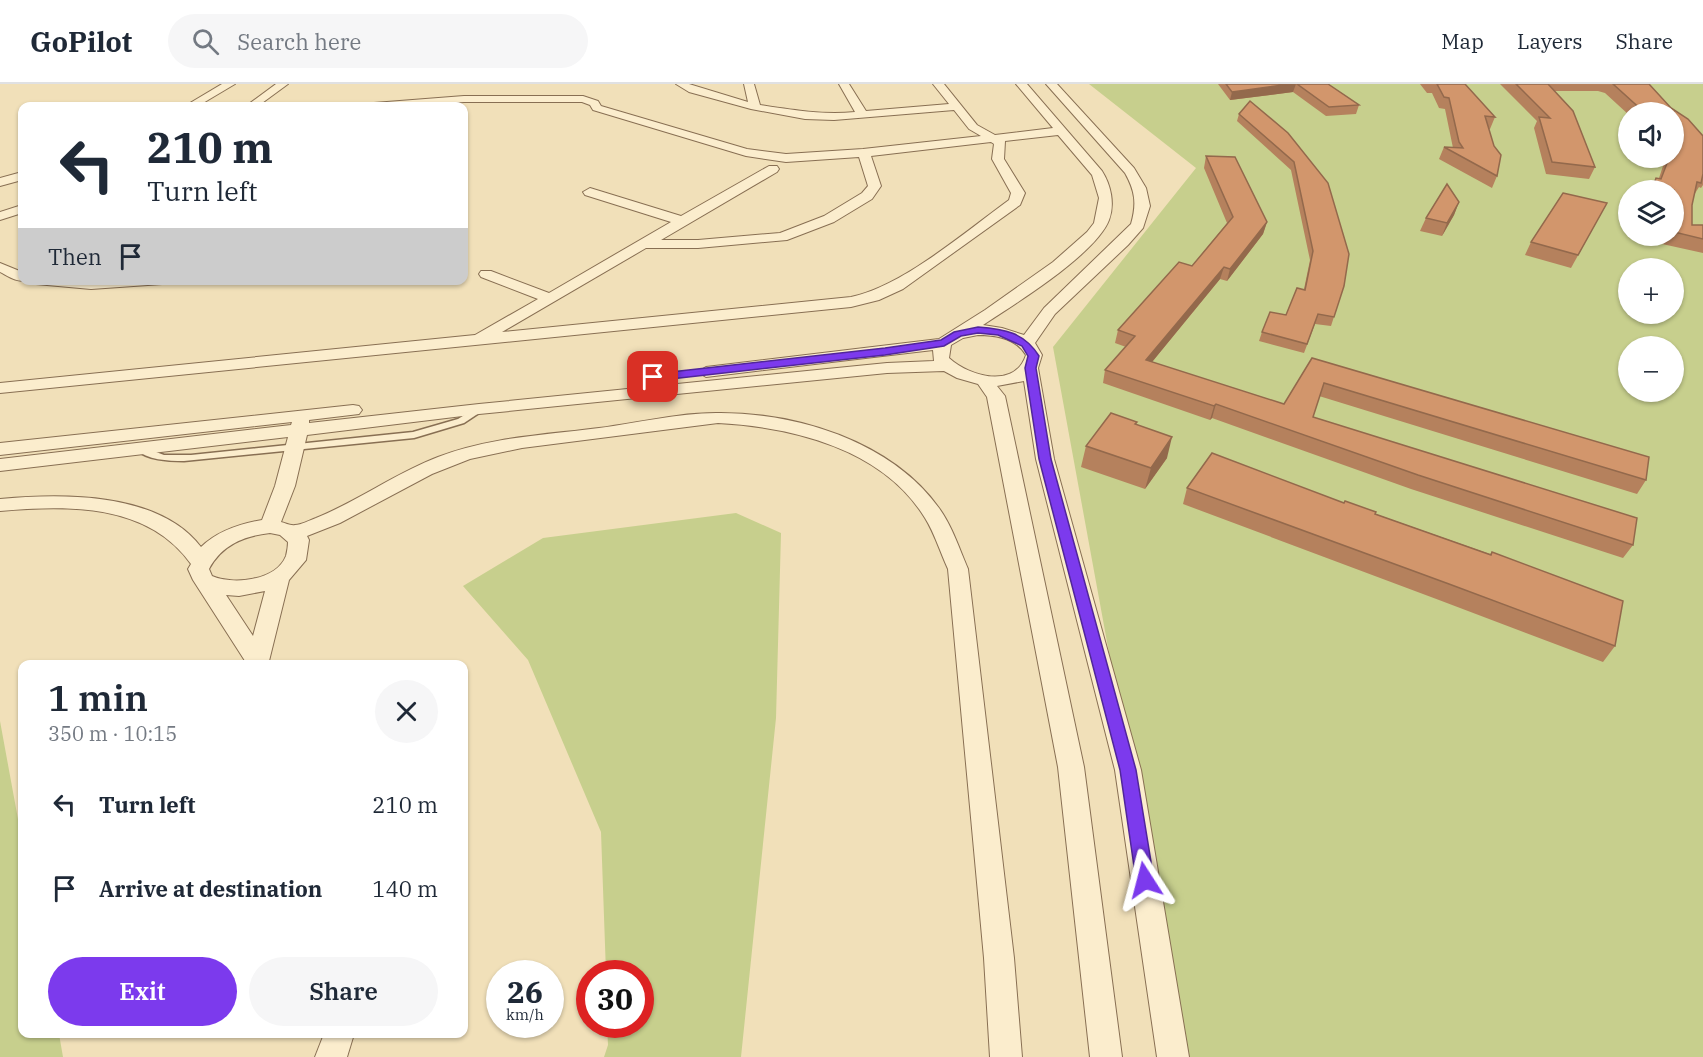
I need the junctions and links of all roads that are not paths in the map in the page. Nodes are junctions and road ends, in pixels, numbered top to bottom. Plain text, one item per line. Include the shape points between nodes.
1 (230, 84) edge
2 (283, 84) edge
3 (582, 84) edge
4 (681, 84) edge
5 (749, 84) edge
6 (844, 84) edge
7 (938, 84) edge
8 (1021, 84) edge
9 (1051, 84) edge
10 (216, 88) edge
11 (583, 99) junction
12 (197, 102) edge
13 (257, 102) edge
14 (422, 102) edge
15 (955, 106) junction
16 (468, 107) edge
17 (755, 107) junction
18 (597, 108) junction
19 (566, 111) dead end
20 (862, 114) junction
21 (1097, 133) junction
22 (1066, 136) junction
23 (996, 143) junction
24 (866, 157) junction
25 (803, 163) junction
26 (773, 169) junction
27 (18, 177) edge
28 (0, 182) edge
29 (590, 192) dead end
30 (18, 202) edge
31 (0, 207) edge
32 (18, 210) edge
33 (0, 216) edge
34 (682, 221) junction
35 (642, 244) junction
36 (0, 267) edge
37 (486, 274) dead end
38 (18, 276) edge
39 (18, 277) edge
40 (0, 280) edge
41 (549, 298) junction
42 (951, 338) junction
43 (476, 341) junction
44 (1026, 344) junction
45 (946, 366) junction
46 (1030, 368) junction
47 (984, 381) junction
48 (0, 387) edge
49 (298, 432) junction
50 (0, 449) edge
51 (0, 465) edge
52 (0, 505) edge
53 (270, 526) junction
54 (293, 533) junction
55 (201, 562) junction
56 (280, 575) junction
57 (209, 586) junction
58 (256, 660) edge
59 (259, 660) edge
60 (338, 1038) edge
61 (331, 1057) edge
62 (1006, 1057) edge
63 (1106, 1057) edge
64 (1173, 1057) edge

1 - 10 street
2 - 13 street
3 - 11 street
4 - 17 street
5 - 17 street
6 - 20 street
7 - 15 street
8 - 22 street
9 - 21 street
10 - 12 street
11 - 14 street
11 - 18 street
15 - 20 street
15 - 23 street via 973,128
16 - 19 street
17 - 20 street via 805,116
18 - 25 street via 746,152
18 - 26 street via 584,114
21 - 22 street
21 - 44 street via 1140,188 1143,206 1138,225 1048,311
22 - 23 street
22 - 42 street via 1098,174 1105,190 1106,207 1100,225 1065,258 985,318
23 - 24 street
23 - 43 street via 998,159 1018,193 1015,202 898,286 874,297
24 - 25 street
24 - 35 street via 874,186 867,196 804,230 782,237
25 - 26 street
26 - 34 street
27 - 28 street
29 - 34 street
30 - 31 street
32 - 33 street
34 - 35 street
35 - 41 street
36 - 38 street
37 - 41 street
39 - 40 street
41 - 43 street
42 - 44 street via 978,330 1000,332
42 - 45 street via 940,354
42 - 49 street via 875,353
43 - 48 street
44 - 46 street via 1034,356
45 - 47 street via 962,376
45 - 49 street via 886,368 479,409
46 - 47 street via 1017,377
46 - 64 street via 1045,459 1128,770
47 - 63 street via 996,396 1071,767
49 - 50 street
49 - 51 street
49 - 53 street
52 - 55 street via 53,502 127,512 179,535
53 - 54 street
53 - 55 street via 246,530 223,540
54 - 56 street via 300,549
54 - 62 street via 333,521 410,476 486,448 717,418 771,423 812,433 851,447 886,467 916,492 933,513 958,569
55 - 57 street via 199,572
56 - 57 street via 235,590
56 - 59 street
57 - 58 street
60 - 61 street

